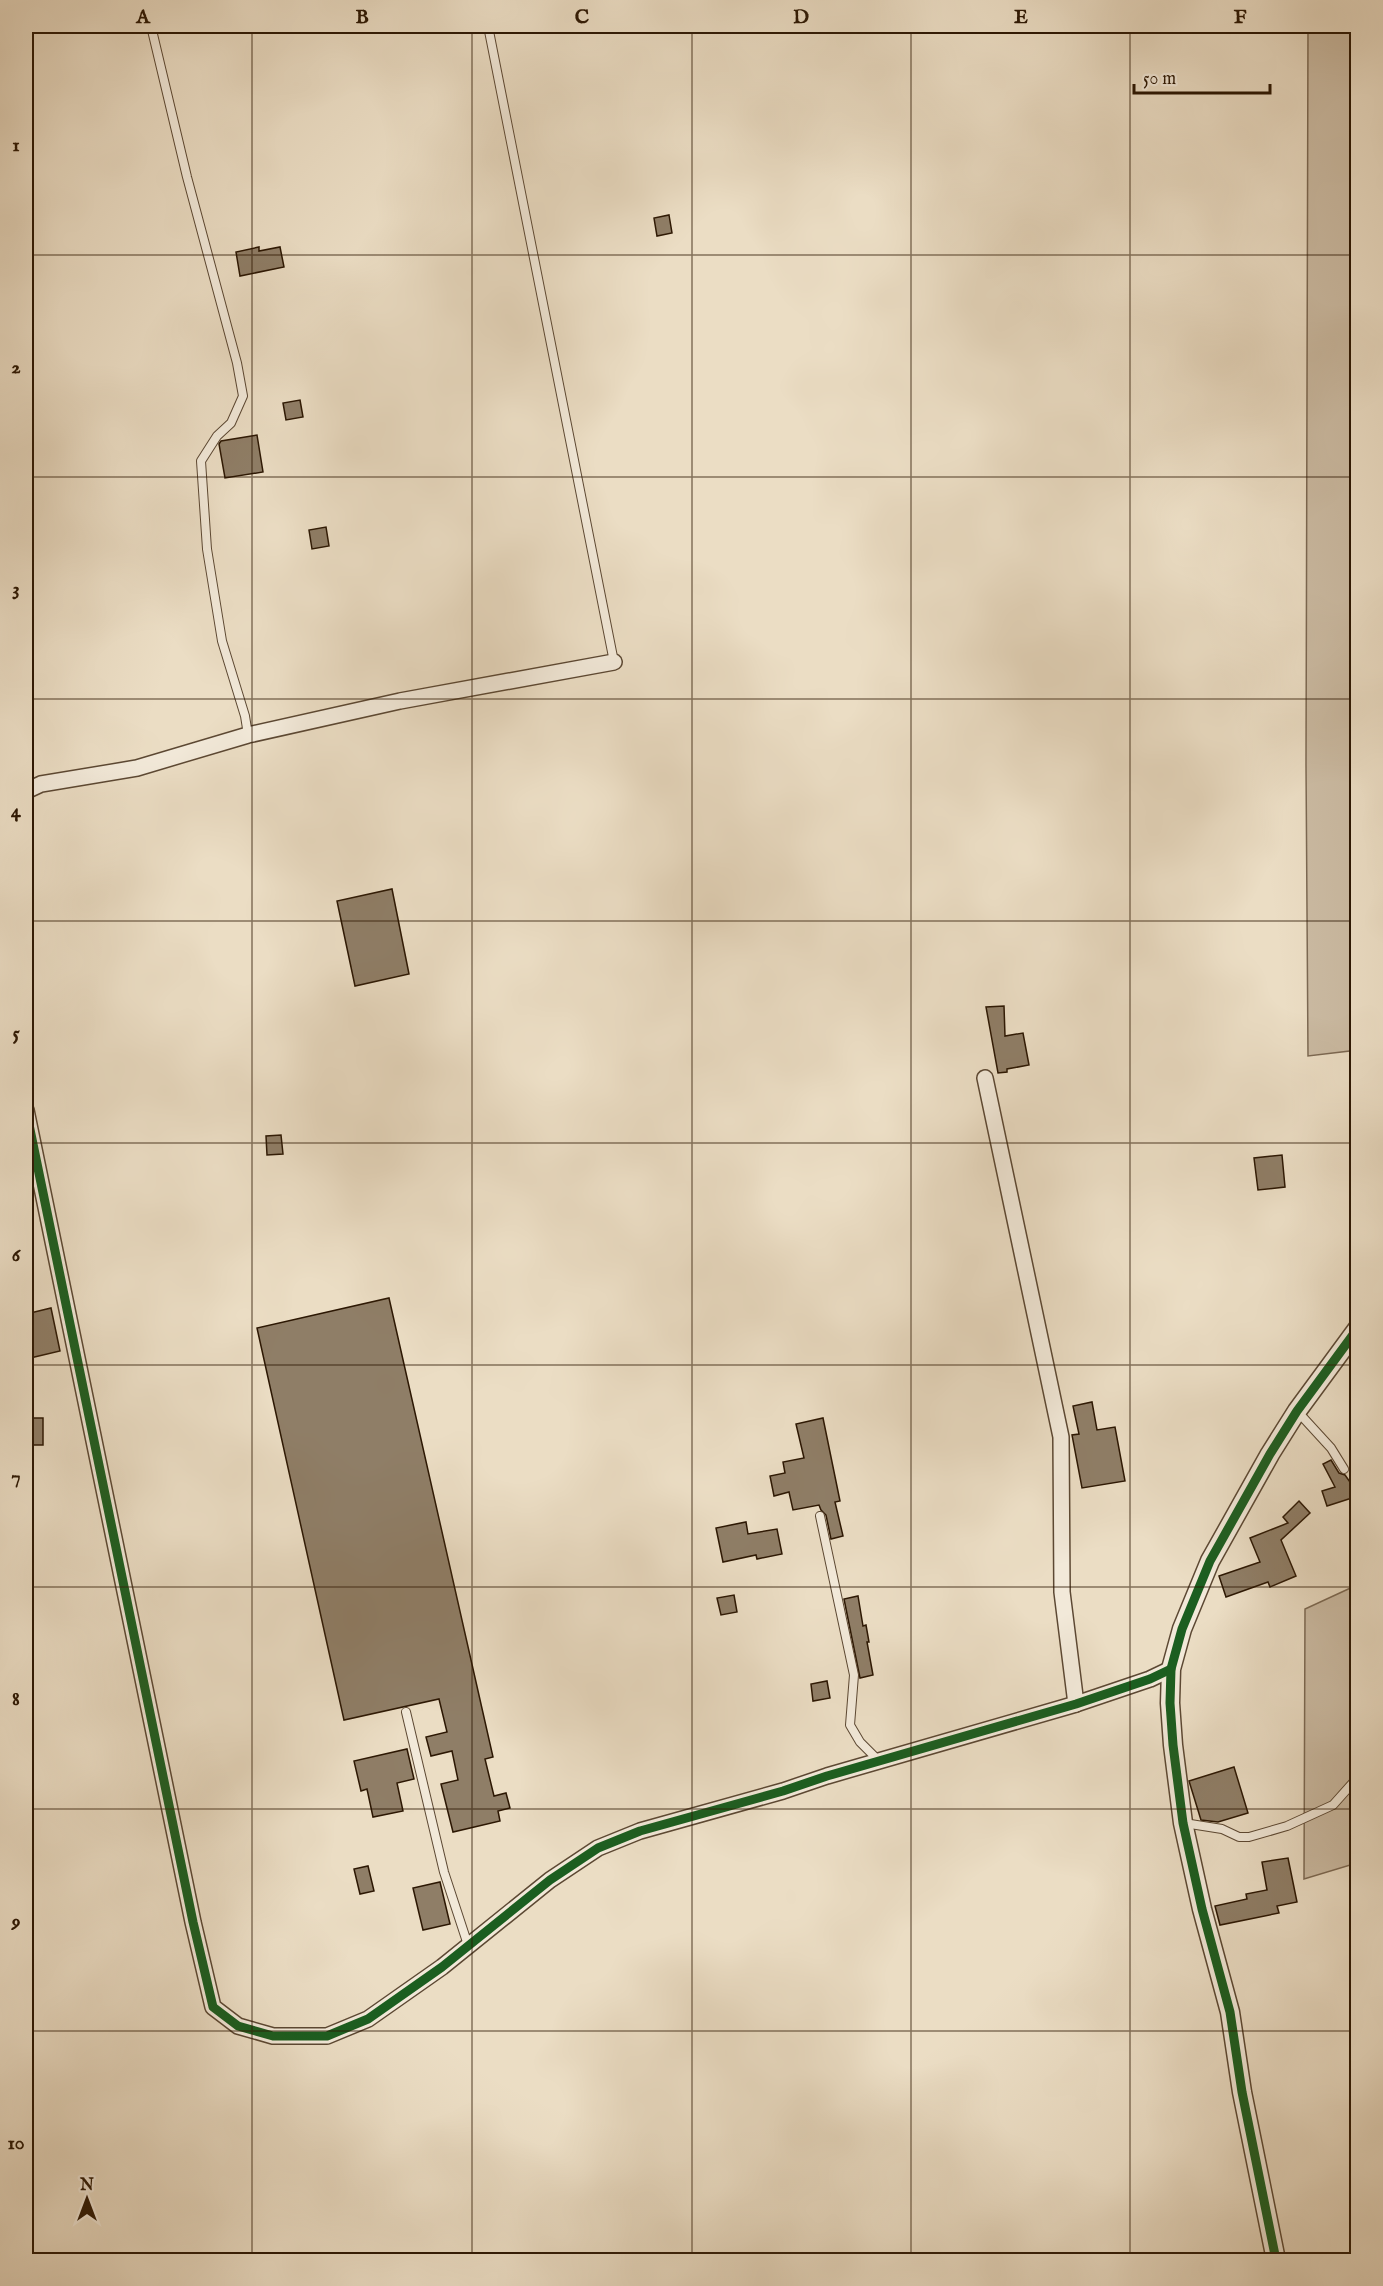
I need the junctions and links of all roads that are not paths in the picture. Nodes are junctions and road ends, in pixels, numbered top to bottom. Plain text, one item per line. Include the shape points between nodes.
1 (152, 26) edge
2 (488, 26) edge
3 (614, 662) joint
4 (248, 735) junction
5 (26, 791) edge
6 (985, 1078) dead end
7 (26, 1110) edge
8 (1358, 1328) edge
9 (1297, 1411) junction
10 (1344, 1468) dead end
11 (820, 1516) dead end
12 (1171, 1669) junction
13 (1076, 1704) junction
14 (406, 1712) dead end
15 (879, 1761) junction
16 (1358, 1777) edge
17 (1183, 1823) junction
18 (468, 1945) junction
19 (1276, 2260) edge

1 - 4 lane via 243,396 231,423 201,461 207,549 222,641
2 - 3 lane
3 - 4 street via 400,701
4 - 5 street via 136,768 41,784
6 - 13 street via 1061,1437 1062,1592
7 - 18 street via 153,1735 213,2007 238,2026 273,2036 327,2036 368,2019
8 - 9 street
9 - 10 lane
9 - 12 street via 1210,1561 1182,1629
11 - 15 lane via 854,1675 850,1725
12 - 13 street
12 - 17 street via 1172,1735
13 - 15 street
14 - 18 lane via 444,1872
15 - 18 street via 640,1831 598,1848 550,1880
16 - 17 lane via 1333,1806 1249,1838
17 - 19 street via 1230,2012

